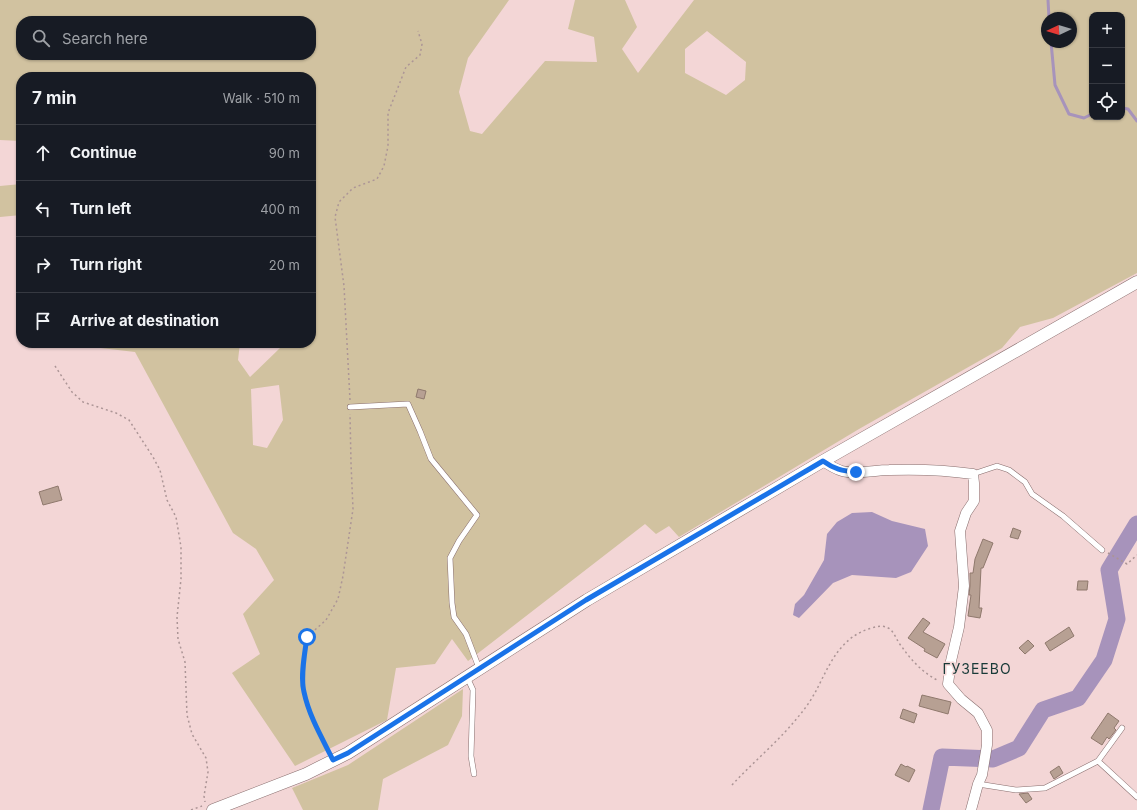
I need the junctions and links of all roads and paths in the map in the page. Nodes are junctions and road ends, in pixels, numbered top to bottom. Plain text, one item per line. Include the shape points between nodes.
1 (418, 31) dead end
2 (1137, 282) edge
3 (55, 366) dead end
4 (350, 407) junction
5 (823, 461) junction
6 (973, 474) junction
7 (1102, 550) joint
8 (1137, 555) edge
9 (480, 669) junction
10 (467, 677) junction
11 (948, 684) junction
12 (1122, 728) dead end
13 (333, 760) junction
14 (1098, 761) junction
15 (474, 774) dead end
16 (980, 779) junction
17 (732, 785) dead end
18 (1137, 796) edge
19 (209, 808) edge
20 (971, 810) edge

1 - 4 path via 422,44 420,56 406,67 388,113 388,146 384,166 377,179 352,188 340,202 335,217 344,286
2 - 5 street
3 - 19 path via 72,392 83,402 129,420 160,470 167,500 176,517 181,546 182,579 177,617 178,639 185,662 188,715 192,734 206,758 208,772 204,796
4 - 9 lane via 408,404 431,459 477,515 450,558 454,616 466,634
4 - 13 path via 353,509 343,576 338,599 326,620 307,637 303,672 303,691 314,722
5 - 6 street via 843,471 947,470
5 - 9 street via 586,600
6 - 7 lane via 997,466 1009,470 1024,482 1032,494 1063,516
6 - 11 street via 974,501 966,513 960,531 964,586
7 - 8 path via 1127,564
9 - 10 street
10 - 13 street
10 - 15 lane via 473,690 471,756
11 - 16 street via 978,713 987,730 987,745
11 - 17 path via 937,681 920,668 887,627 877,626 862,631 850,638 841,648 810,700 789,728
12 - 14 lane
13 - 19 street via 306,774
14 - 16 lane via 1045,788 1016,790
14 - 18 lane
16 - 20 street

